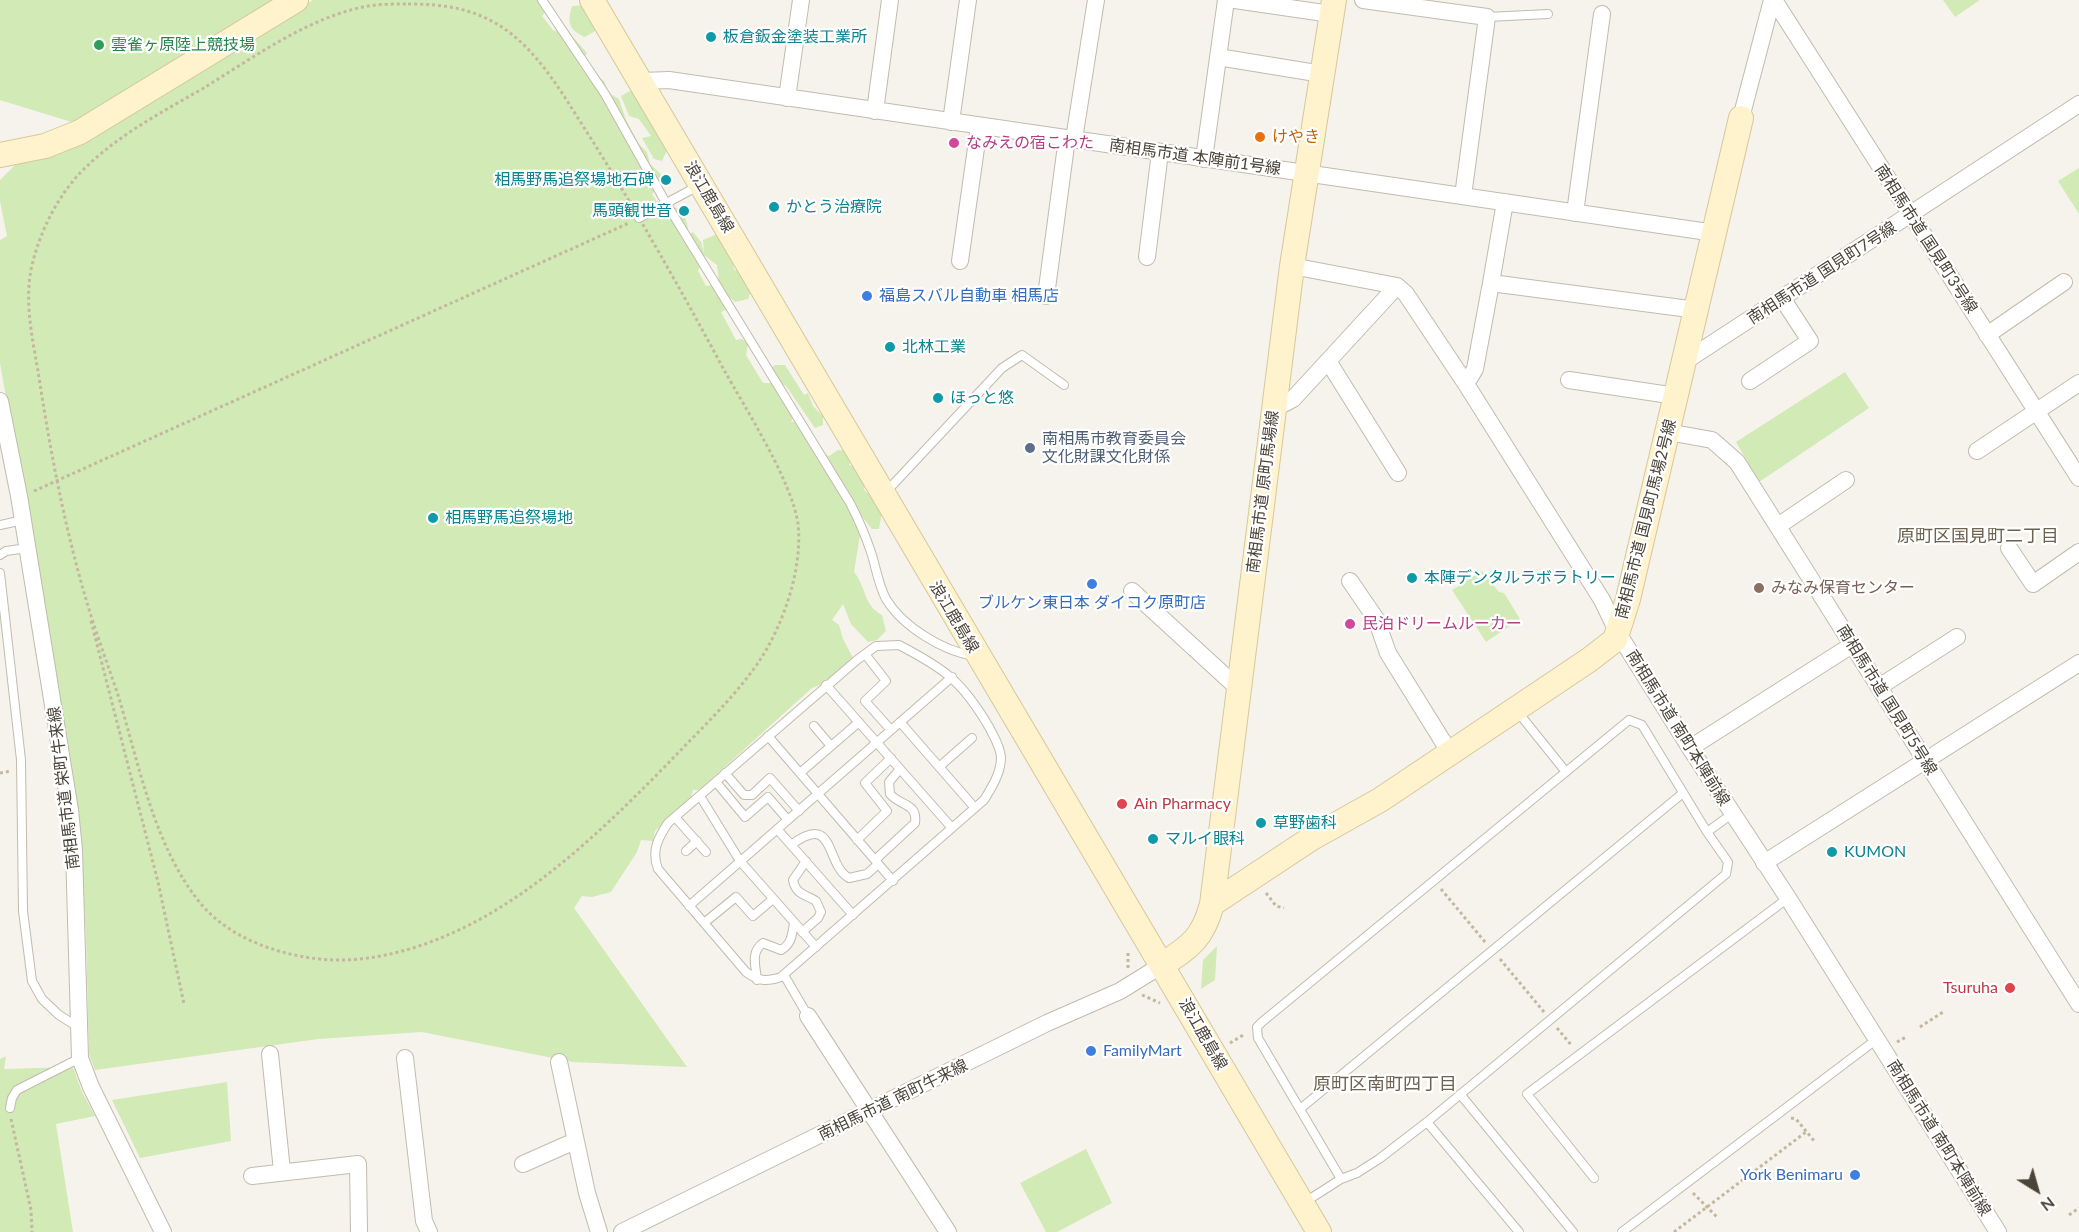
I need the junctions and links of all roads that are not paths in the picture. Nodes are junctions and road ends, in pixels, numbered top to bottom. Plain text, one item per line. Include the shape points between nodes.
1 (296, 0) edge
2 (542, 0) edge
3 (592, 0) edge
4 (801, 0) edge
5 (890, 0) edge
6 (968, 0) edge
7 (1096, 0) edge
8 (1226, 0) edge
9 (1234, 0) edge
10 (1363, 0) edge
11 (1773, 0) edge
12 (1333, 7) edge
13 (1548, 14) dead end
14 (1602, 14) dead end
15 (1487, 17) junction
16 (1218, 57) junction
17 (1322, 74) junction
18 (641, 81) junction
19 (787, 98) junction
20 (2079, 104) edge
21 (875, 111) junction
22 (1741, 118) joint
23 (951, 122) junction
24 (979, 127) junction
25 (1070, 139) junction
26 (1160, 152) junction
27 (0, 155) edge
28 (1204, 159) junction
29 (1305, 172) junction
30 (701, 184) junction
31 (1463, 196) junction
32 (1505, 202) junction
33 (666, 204) junction
34 (1575, 213) junction
35 (1910, 216) junction
36 (639, 218) road end
37 (1715, 233) junction
38 (1147, 257) dead end
39 (960, 261) dead end
40 (1292, 266) junction
41 (2064, 282) dead end
42 (1491, 283) junction
43 (1398, 286) junction
44 (1046, 296) dead end
45 (1782, 298) junction
46 (1697, 310) junction
47 (1987, 335) junction
48 (1328, 361) junction
49 (1684, 362) junction
50 (1569, 380) dead end
51 (1750, 381) dead end
52 (2079, 383) edge
53 (1467, 384) junction
54 (1064, 385) dead end
55 (1676, 396) junction
56 (0, 401) edge
57 (1274, 409) junction
58 (2036, 411) junction
59 (1668, 432) junction
60 (1977, 451) dead end
61 (1398, 473) dead end
62 (2079, 478) edge
63 (1846, 480) dead end
64 (884, 495) junction
65 (23, 520) junction
66 (0, 525) edge
67 (1778, 526) junction
68 (28, 548) junction
69 (2009, 548) dead end
70 (2079, 552) edge
71 (0, 555) edge
72 (0, 573) edge
73 (1350, 581) dead end
74 (1132, 591) dead end
75 (1618, 633) junction
76 (1957, 637) dead end
77 (1852, 645) junction
78 (865, 654) junction
79 (978, 656) junction
80 (2079, 663) edge
81 (952, 677) junction
82 (826, 685) junction
83 (1879, 687) junction
84 (1239, 689) junction
85 (1516, 709) junction
86 (859, 722) junction
87 (900, 722) junction
88 (814, 726) dead end
89 (891, 730) junction
90 (768, 736) junction
91 (972, 738) dead end
92 (877, 743) junction
93 (831, 746) junction
94 (1690, 748) junction
95 (1450, 753) junction
96 (891, 758) junction
97 (1926, 761) junction
98 (939, 767) junction
99 (900, 769) junction
100 (1566, 772) junction
101 (725, 773) junction
102 (800, 773) junction
103 (716, 782) junction
104 (1683, 793) junction
105 (817, 794) junction
106 (700, 796) junction
107 (975, 808) junction
108 (799, 811) junction
109 (1732, 814) junction
110 (675, 817) junction
111 (788, 820) junction
112 (952, 828) junction
113 (777, 829) junction
114 (1707, 832) junction
115 (857, 840) junction
116 (697, 841) junction
117 (791, 845) junction
118 (686, 851) dead end
119 (706, 852) dead end
120 (740, 861) junction
121 (806, 861) junction
122 (877, 862) junction
123 (1764, 863) junction
124 (893, 881) junction
125 (1788, 898) junction
126 (773, 899) junction
127 (1212, 904) junction
128 (689, 906) junction
129 (853, 915) junction
130 (704, 923) junction
131 (794, 923) junction
132 (802, 932) junction
133 (816, 947) junction
134 (1162, 965) junction
135 (784, 975) junction
136 (757, 980) junction
137 (2079, 1004) edge
138 (808, 1016) joint
139 (78, 1027) junction
140 (1877, 1039) junction
141 (270, 1054) dead end
142 (80, 1058) junction
143 (405, 1058) dead end
144 (559, 1062) dead end
145 (1460, 1094) junction
146 (10, 1108) road end
147 (1300, 1109) junction
148 (870, 1111) junction
149 (1427, 1122) junction
150 (575, 1141) junction
151 (523, 1164) dead end
152 (282, 1171) junction
153 (252, 1176) dead end
154 (1594, 1178) dead end
155 (1341, 1179) junction
156 (1302, 1204) junction
157 (163, 1232) edge
158 (359, 1232) edge
159 (429, 1232) edge
160 (599, 1232) edge
161 (622, 1232) edge
162 (948, 1232) edge
163 (1319, 1232) edge
164 (1519, 1232) edge
165 (1574, 1232) edge
166 (1622, 1232) edge
167 (1998, 1232) edge

1 - 27 street via 80,132 45,146
2 - 33 lane via 605,94
3 - 18 street, 浪江鹿島線
4 - 19 street
5 - 21 street
6 - 23 street
7 - 25 street
8 - 16 street
9 - 12 street
10 - 15 street
11 - 22 street, 南相馬市道 国見町馬場2号線
11 - 35 street, 南相馬市道 国見町3号線
12 - 17 street, 南相馬市道 原町馬場線
13 - 15 lane
14 - 34 street
15 - 31 street
16 - 17 street
16 - 28 street
17 - 29 street, 南相馬市道 原町馬場線
18 - 19 street, 南相馬市道 本陣前1号線 via 669,80
18 - 30 street, 浪江鹿島線
19 - 21 street, 南相馬市道 本陣前1号線
20 - 35 street, 南相馬市道 国見町7号線
21 - 23 street, 南相馬市道 本陣前1号線
22 - 37 street, 南相馬市道 国見町馬場2号線
23 - 24 street, 南相馬市道 本陣前1号線
24 - 25 street, 南相馬市道 本陣前1号線
24 - 39 street
25 - 26 street, 南相馬市道 本陣前1号線
25 - 44 street
26 - 28 street, 南相馬市道 本陣前1号線
26 - 38 street
28 - 29 street, 南相馬市道 本陣前1号線
29 - 31 street, 南相馬市道 本陣前1号線
29 - 40 street, 南相馬市道 原町馬場線
30 - 33 lane
30 - 64 street, 浪江鹿島線
31 - 32 street, 南相馬市道 本陣前1号線
32 - 34 street, 南相馬市道 本陣前1号線
32 - 42 street
33 - 36 lane
33 - 79 lane via 850,503 886,599 928,638 956,652
34 - 37 street, 南相馬市道 本陣前1号線
35 - 45 street, 南相馬市道 国見町7号線
35 - 47 street, 南相馬市道 国見町3号線
37 - 46 street, 南相馬市道 国見町馬場2号線
40 - 43 street
40 - 57 street, 南相馬市道 原町馬場線
41 - 47 street
42 - 46 street
42 - 53 street via 1475,369
43 - 48 street
43 - 53 street, 南相馬市道 南町本陣前線
45 - 49 street, 南相馬市道 国見町7号線
45 - 51 street via 1810,341
46 - 49 street, 南相馬市道 国見町馬場2号線
47 - 58 street, 南相馬市道 国見町3号線
48 - 57 street via 1293,399
48 - 61 street
49 - 55 street, 南相馬市道 国見町馬場2号線
50 - 55 street
52 - 58 street
53 - 75 street, 南相馬市道 南町本陣前線 via 1602,600
54 - 64 lane via 1022,355 1002,368
55 - 59 street, 南相馬市道 国見町馬場2号線
56 - 65 street, 南相馬市道 栄町牛来線
57 - 84 street, 南相馬市道 原町馬場線
58 - 60 street
58 - 62 street, 南相馬市道 国見町3号線
59 - 67 street, 南相馬市道 国見町5号線 via 1699,436 1722,447 1737,462
59 - 75 street, 南相馬市道 国見町馬場2号線
63 - 67 street
64 - 79 street, 浪江鹿島線
65 - 66 lane
65 - 68 street, 南相馬市道 栄町牛来線
67 - 77 street, 南相馬市道 国見町5号線
68 - 71 lane
68 - 139 street, 南相馬市道 栄町牛来線 via 73,840
69 - 70 street via 2033,584
72 - 139 lane via 21,760 23,911 33,981 42,999
73 - 95 street via 1376,619 1388,652
74 - 84 street
75 - 85 street, 南相馬市道 国見町馬場2号線 via 1596,655
75 - 94 street, 南相馬市道 南町本陣前線
76 - 83 street
77 - 83 street, 南相馬市道 国見町5号線
77 - 94 street
78 - 81 lane via 876,646 899,645
78 - 82 lane
78 - 89 lane via 886,681 865,701
79 - 134 street, 浪江鹿島線
80 - 97 street
81 - 87 lane
81 - 107 lane via 972,701 999,748 1001,759 996,779
82 - 86 lane
82 - 90 lane
83 - 97 street, 南相馬市道 国見町5号線
84 - 127 street, 南相馬市道 原町馬場線
85 - 95 street, 南相馬市道 国見町馬場2号線
85 - 100 lane
86 - 92 lane
86 - 93 lane
87 - 89 lane
87 - 98 lane
88 - 93 lane
89 - 92 lane
90 - 101 lane
90 - 102 lane
91 - 98 lane
92 - 96 lane
92 - 105 lane
93 - 102 lane
94 - 109 street, 南相馬市道 南町本陣前線
95 - 127 street, 南相馬市道 国見町馬場2号線
96 - 99 lane
96 - 115 lane via 865,783 887,811
97 - 123 street
97 - 137 street, 南相馬市道 国見町5号線
98 - 107 lane
99 - 112 lane
99 - 122 lane via 889,782 890,794 910,805 915,823
100 - 104 lane via 1629,720 1642,725
100 - 147 lane via 1257,1027 1258,1038
101 - 103 lane
101 - 108 lane via 744,795 752,795 770,778
102 - 105 lane
103 - 106 lane
103 - 111 lane via 745,817 768,797
104 - 114 lane
104 - 147 lane
105 - 108 lane
105 - 115 lane
106 - 110 lane
106 - 120 lane
107 - 112 lane
108 - 111 lane
109 - 114 lane
109 - 123 street, 南相馬市道 南町本陣前線
110 - 116 lane
110 - 128 lane via 659,836 655,861
111 - 113 lane
112 - 124 lane
113 - 117 lane
113 - 120 lane
114 - 145 lane via 1728,862 1726,874
115 - 122 lane
116 - 118 lane
116 - 119 lane
117 - 121 lane
117 - 122 lane via 807,835 822,836 831,846 837,868 849,878 867,874
120 - 126 lane
120 - 128 lane
121 - 129 lane
121 - 132 lane via 793,880 794,887 816,902 821,912
122 - 124 lane
123 - 125 street, 南相馬市道 南町本陣前線
124 - 129 lane
125 - 140 street, 南相馬市道 南町本陣前線
125 - 154 lane via 1527,1094
126 - 130 lane via 753,916 736,897
126 - 131 lane
127 - 134 street, 南相馬市道 原町馬場線 via 1201,934 1191,946
128 - 130 lane
129 - 133 lane
130 - 136 lane
131 - 132 lane
131 - 136 lane via 786,947 781,950 763,943 756,949
132 - 133 lane
133 - 135 lane
134 - 148 street, 南相馬市道 南町牛来線 via 1120,991
134 - 156 street, 浪江鹿島線
135 - 136 lane via 769,981
135 - 138 lane
138 - 148 street
139 - 142 street, 南相馬市道 栄町牛来線
140 - 166 lane
140 - 167 street, 南相馬市道 南町本陣前線
141 - 152 street
142 - 146 lane via 17,1090
142 - 157 street, 南相馬市道 栄町牛来線
143 - 159 street via 424,1221
144 - 150 street
145 - 149 lane
145 - 165 lane
147 - 155 lane
148 - 161 street, 南相馬市道 南町牛来線
148 - 162 street
149 - 155 lane via 1379,1159
149 - 164 lane
150 - 151 street
150 - 160 street
152 - 153 street
152 - 158 street via 358,1164
155 - 156 lane
156 - 163 street, 浪江鹿島線

